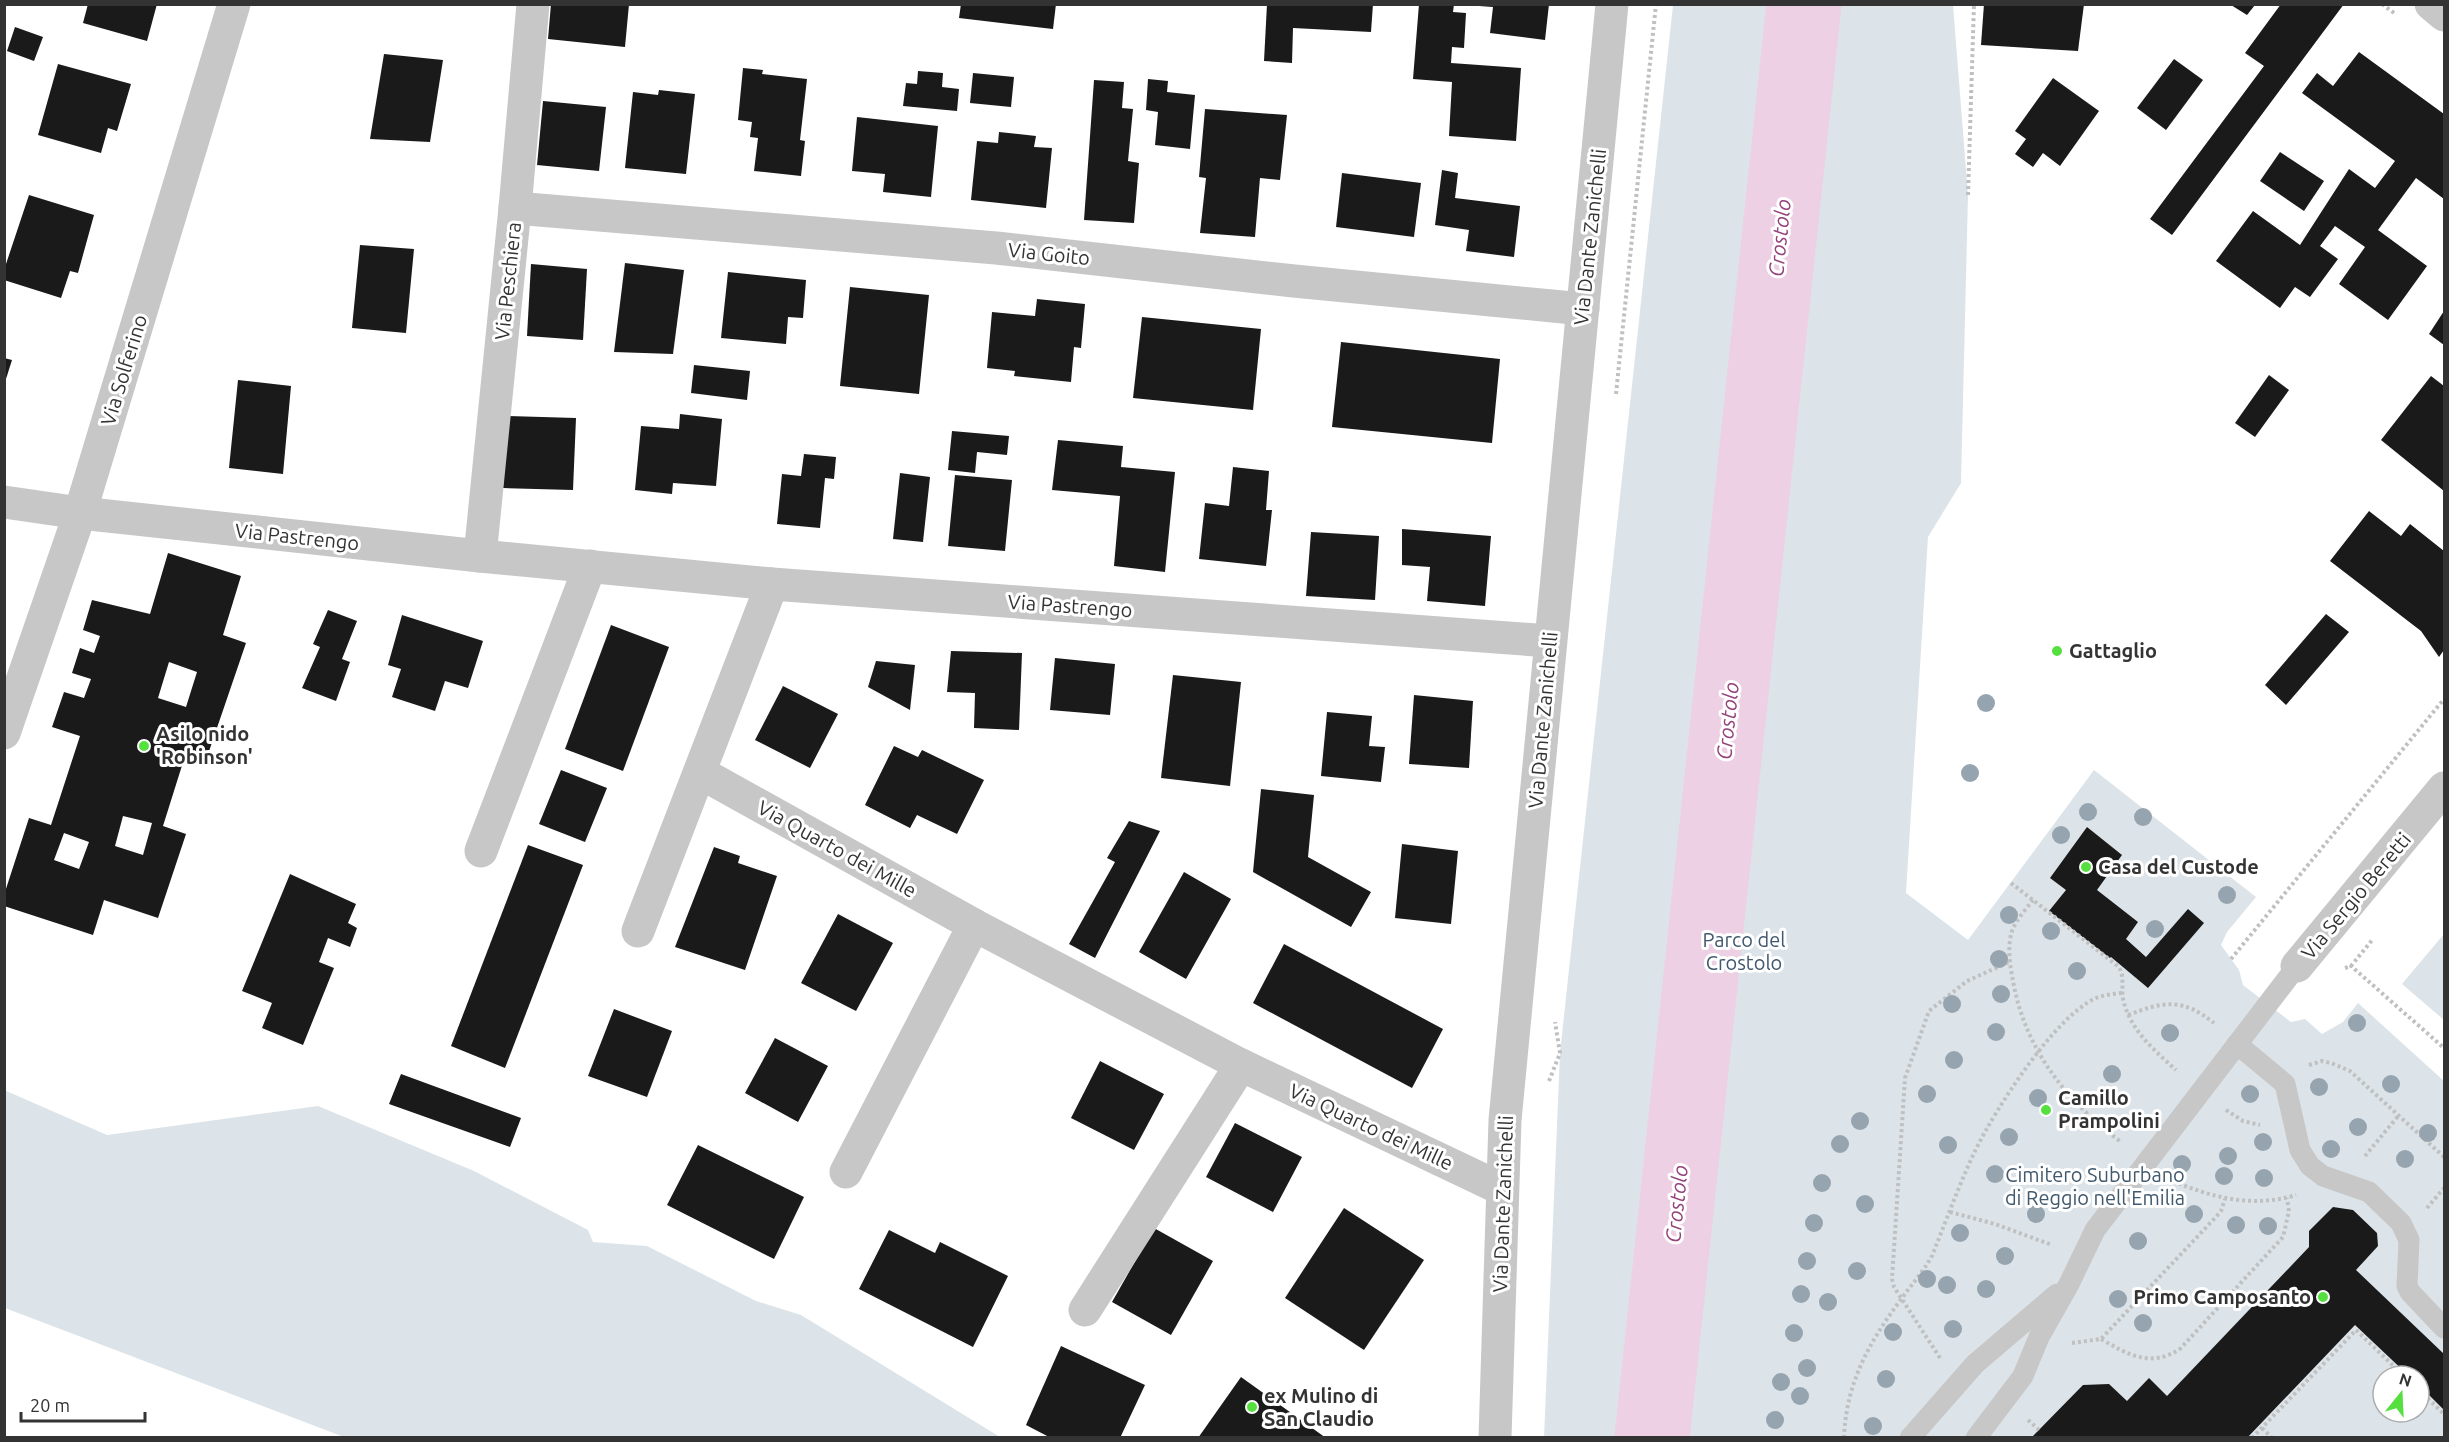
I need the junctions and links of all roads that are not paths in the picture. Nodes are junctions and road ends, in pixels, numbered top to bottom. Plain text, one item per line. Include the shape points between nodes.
1 (234, 4) edge
2 (533, 4) edge
3 (1612, 4) edge
4 (2431, 4) edge
5 (2445, 15) edge
6 (515, 208) junction
7 (1583, 309) junction
8 (4, 502) edge
9 (80, 513) junction
10 (480, 556) junction
11 (590, 566) junction
12 (772, 585) junction
13 (1551, 641) junction
14 (4, 733) edge
15 (701, 773) junction
16 (2445, 788) edge
17 (481, 851) dead end
18 (974, 925) junction
19 (638, 931) dead end
20 (2297, 966) joint
21 (2236, 1044) junction
22 (1240, 1065) junction
23 (846, 1172) dead end
24 (1502, 1189) junction
25 (2069, 1284) junction
26 (1085, 1310) dead end
27 (2445, 1328) edge
28 (1495, 1437) edge
29 (1910, 1437) edge
30 (1976, 1437) edge

1 - 9 street, Via Solferino
2 - 6 street, Via Peschiera
3 - 7 street, Via Dante Zanichelli
4 - 5 street
6 - 7 street, Via Goito via 996,248
6 - 10 street, Via Peschiera
7 - 13 street, Via Dante Zanichelli
8 - 9 street, Via Pastrengo
9 - 10 street, Via Pastrengo
9 - 14 street, Via Solferino
10 - 11 street, Via Pastrengo
11 - 12 street, Via Pastrengo
11 - 17 street
12 - 13 street, Via Pastrengo
12 - 15 street
13 - 24 street, Via Dante Zanichelli via 1505,1120
15 - 18 street, Via Quarto dei Mille
15 - 19 street
16 - 20 street, Via Sergio Beretti
18 - 22 street, Via Quarto dei Mille
18 - 23 street
20 - 21 lane, Via Sergio Beretti
21 - 25 lane, Via Sergio Beretti via 2095,1230
21 - 27 lane via 2285,1084 2300,1150 2310,1166 2320,1174 2369,1192 2401,1223 2409,1240 2407,1286
22 - 24 street, Via Quarto dei Mille
22 - 26 street
24 - 28 street, Via Dante Zanichelli
25 - 29 lane via 1975,1364
25 - 30 lane, Via Sergio Beretti via 2039,1337 2023,1376

